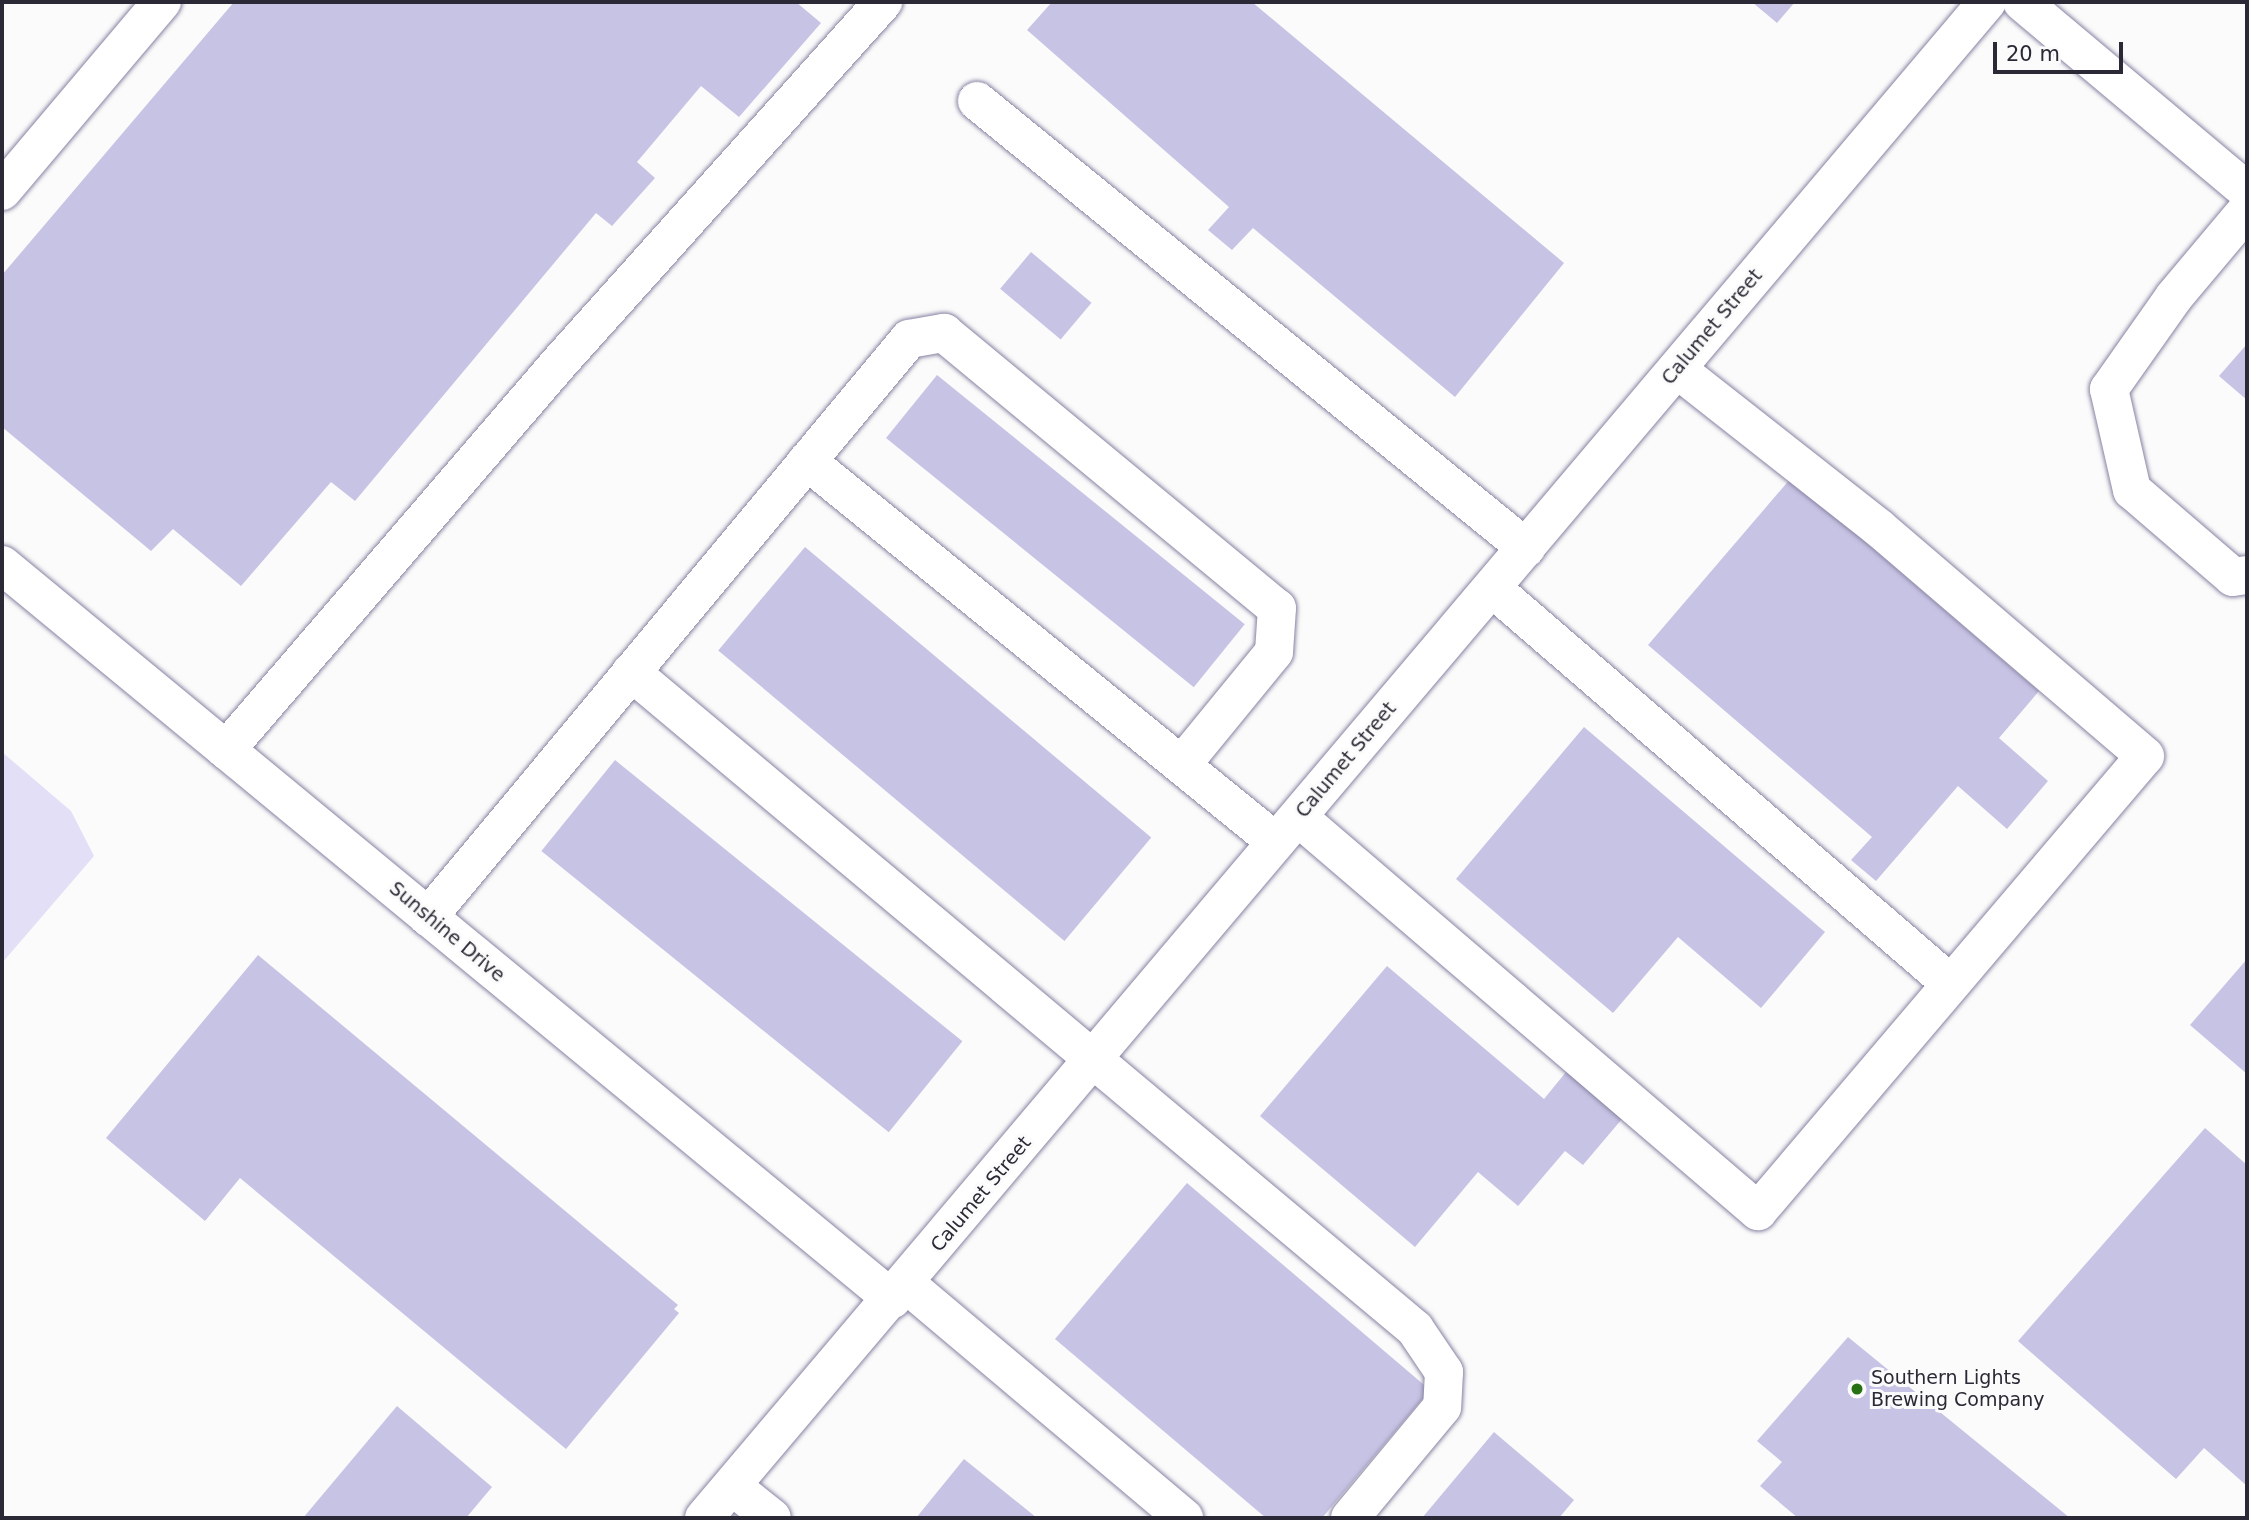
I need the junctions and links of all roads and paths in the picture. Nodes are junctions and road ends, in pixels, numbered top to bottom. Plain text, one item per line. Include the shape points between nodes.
1 (162, 2) edge
2 (883, 2) edge
3 (1987, 2) edge
4 (2022, 2) edge
5 (977, 101) dead end
6 (2, 191) edge
7 (2247, 191) edge
8 (2247, 210) edge
9 (1677, 369) junction
10 (807, 461) junction
11 (1526, 548) junction
12 (2, 565) edge
13 (2247, 575) edge
14 (1492, 588) junction
15 (631, 672) junction
16 (226, 750) junction
17 (1183, 763) junction
18 (1287, 829) junction
19 (429, 916) junction
20 (1951, 984) junction
21 (1093, 1062) junction
22 (898, 1291) junction
23 (732, 1486) junction
24 (705, 1518) edge
25 (772, 1518) edge
26 (1184, 1518) edge
27 (1350, 1518) edge

1 - 6 street
2 - 16 street via 560,362
3 - 9 street, Calumet Street
4 - 7 street
5 - 11 street
8 - 13 street via 2174,297 2109,389 2132,490 2233,578
9 - 11 street, Calumet Street
9 - 20 street via 1879,528 2146,756
10 - 15 street
10 - 17 street
10 - 17 street via 909,338 944,333 1277,608 1274,652
11 - 14 street, Calumet Street
12 - 16 street, Sunshine Drive
14 - 18 street, Calumet Street
14 - 20 street
15 - 19 street
15 - 21 street
16 - 19 street, Sunshine Drive
17 - 18 street
18 - 20 street via 1758,1211
18 - 21 street, Calumet Street
19 - 22 street, Sunshine Drive
21 - 22 street, Calumet Street
21 - 27 street via 1415,1329 1436,1355 1444,1372 1442,1407
22 - 23 street, Calumet Street
22 - 26 street, Sunshine Drive
23 - 24 street, Calumet Street
23 - 25 street

